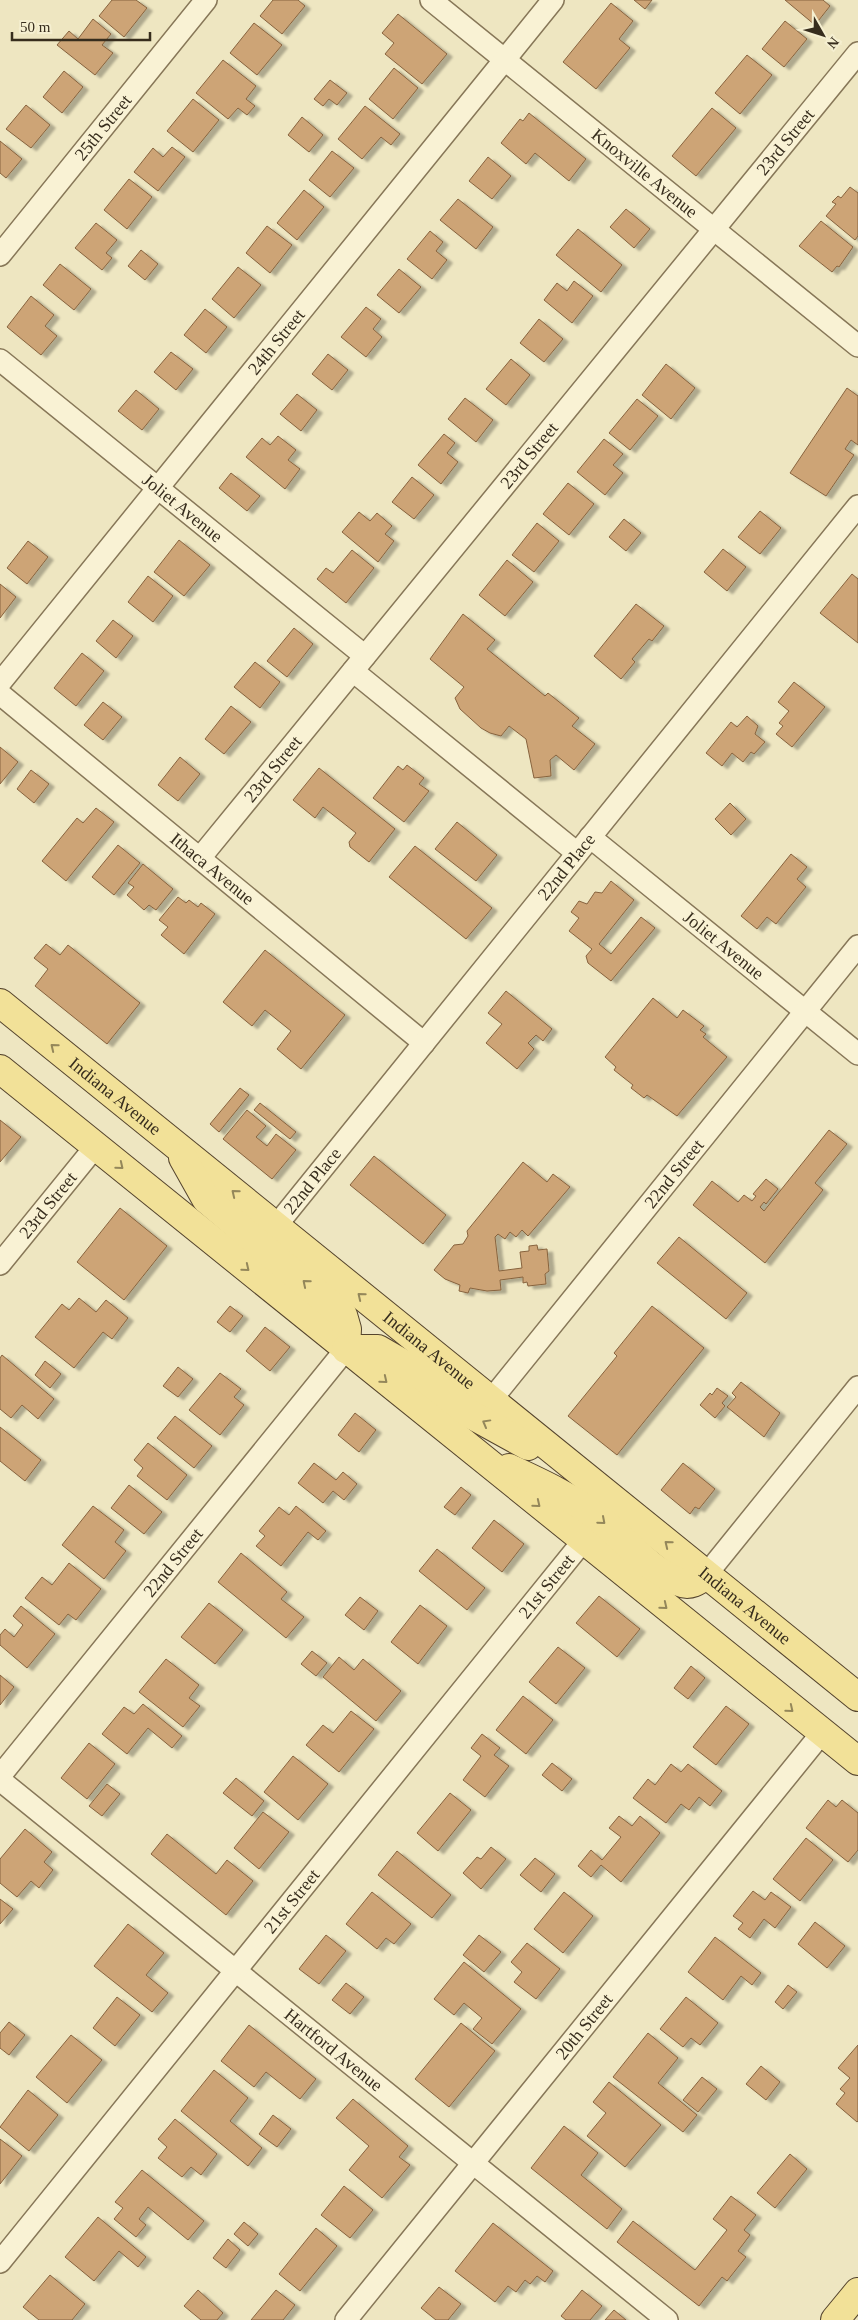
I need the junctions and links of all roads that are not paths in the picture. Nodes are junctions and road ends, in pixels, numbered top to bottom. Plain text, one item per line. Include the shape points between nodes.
1 (206, 0) edge
2 (430, 0) edge
3 (553, 0) edge
4 (858, 52) edge
5 (504, 60) junction
6 (714, 229) junction
7 (0, 255) edge
8 (858, 346) edge
9 (0, 360) edge
10 (158, 488) junction
11 (858, 506) edge
12 (359, 664) junction
13 (0, 683) edge
14 (0, 694) edge
15 (590, 837) junction
16 (577, 853) junction
17 (200, 858) junction
18 (858, 946) edge
19 (0, 1003) edge
20 (805, 1011) junction
21 (424, 1043) junction
22 (0, 1049) edge
23 (858, 1054) edge
24 (0, 1069) edge
25 (174, 1144) junction
26 (95, 1146) junction
27 (276, 1226) junction
28 (0, 1264) edge
29 (346, 1349) junction
30 (858, 1388) edge
31 (491, 1400) junction
32 (468, 1448) junction
33 (590, 1480) junction
34 (583, 1541) junction
35 (706, 1575) junction
36 (858, 1698) edge
37 (822, 1734) junction
38 (858, 1761) edge
39 (0, 1778) edge
40 (236, 1971) junction
41 (474, 2163) junction
42 (0, 2262) edge
43 (858, 2292) edge
44 (346, 2320) edge
45 (667, 2320) edge
46 (835, 2320) edge

1 - 7 street, 25th Street
2 - 5 street, Knoxville Avenue
3 - 5 street, 24th Street
4 - 6 street, 23rd Street
5 - 6 street, Knoxville Avenue
5 - 10 street, 24th Street
6 - 8 street, Knoxville Avenue
6 - 12 street, 23rd Street
9 - 10 street, Joliet Avenue
10 - 12 street, Joliet Avenue
10 - 13 street, 24th Street
11 - 15 street, 22nd Place
12 - 16 street, Joliet Avenue
12 - 17 street, 23rd Street
14 - 17 street, Ithaca Avenue
15 - 16 street, 22nd Place
15 - 20 street, Joliet Avenue
16 - 21 street, 22nd Place
17 - 21 street, Ithaca Avenue
18 - 20 street, 22nd Street
25 -> 19 main road, Indiana Avenue
20 - 23 street, Joliet Avenue
20 - 31 street, 22nd Street
21 - 27 street, 22nd Place
22 - 26 main road
24 - 26 main road
27 -> 25 main road, Indiana Avenue
29 -> 25 main road via 348,1329 343,1315 206,1199
26 - 28 street, 23rd Street
26 -> 29 main road
31 -> 27 main road, Indiana Avenue
29 -> 32 main road
33 -> 29 main road via 470,1414 416,1372 378,1349
29 - 39 street, 22nd Street
30 - 35 street
31 - 33 main road, Indiana Avenue
32 -> 34 main road
32 -> 35 main road via 551,1488 595,1515 653,1566 680,1583 696,1583
35 -> 33 main road, Indiana Avenue
34 -> 37 main road
34 - 40 street, 21st Street
35 - 36 main road, Indiana Avenue
37 - 38 main road
37 - 41 street, 20th Street
39 - 40 street, Hartford Avenue
40 - 41 street, Hartford Avenue
40 - 42 street, 21st Street
41 - 44 street, 20th Street
41 - 45 street, Hartford Avenue
43 - 46 main road

